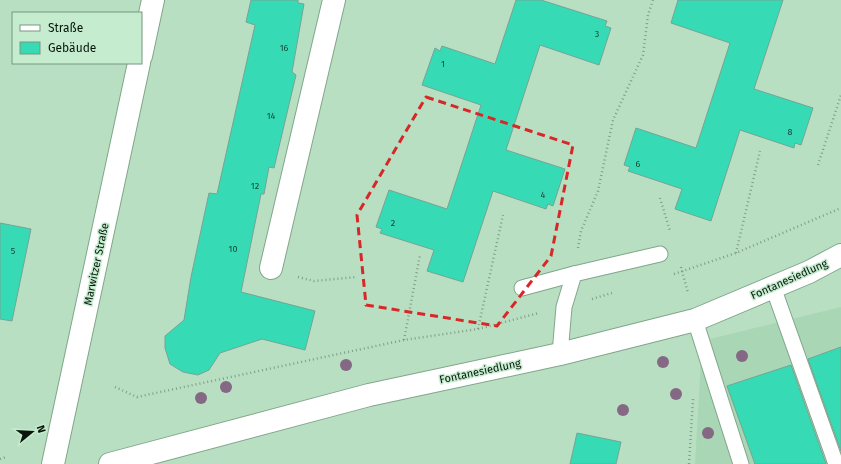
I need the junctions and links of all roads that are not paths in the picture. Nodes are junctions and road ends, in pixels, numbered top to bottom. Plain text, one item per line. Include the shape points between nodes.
1 (153, 0) edge
2 (334, 0) edge
3 (142, 51) edge
4 (140, 64) edge
5 (660, 254) dead end
6 (841, 255) edge
7 (271, 268) road end
8 (574, 274) junction
9 (773, 287) junction
10 (522, 288) dead end
11 (695, 320) junction
12 (560, 354) junction
13 (53, 464) edge
14 (110, 464) edge
15 (741, 464) edge
16 (836, 464) edge

1 - 3 street
2 - 7 street
4 - 13 street, Marwitzer Straße
5 - 8 lane
6 - 9 street, Fontanesiedlung
8 - 10 lane
8 - 12 lane via 564,307
9 - 11 street, Fontanesiedlung
9 - 16 lane
11 - 12 street, Fontanesiedlung
11 - 15 lane
12 - 14 street, Fontanesiedlung via 369,395

